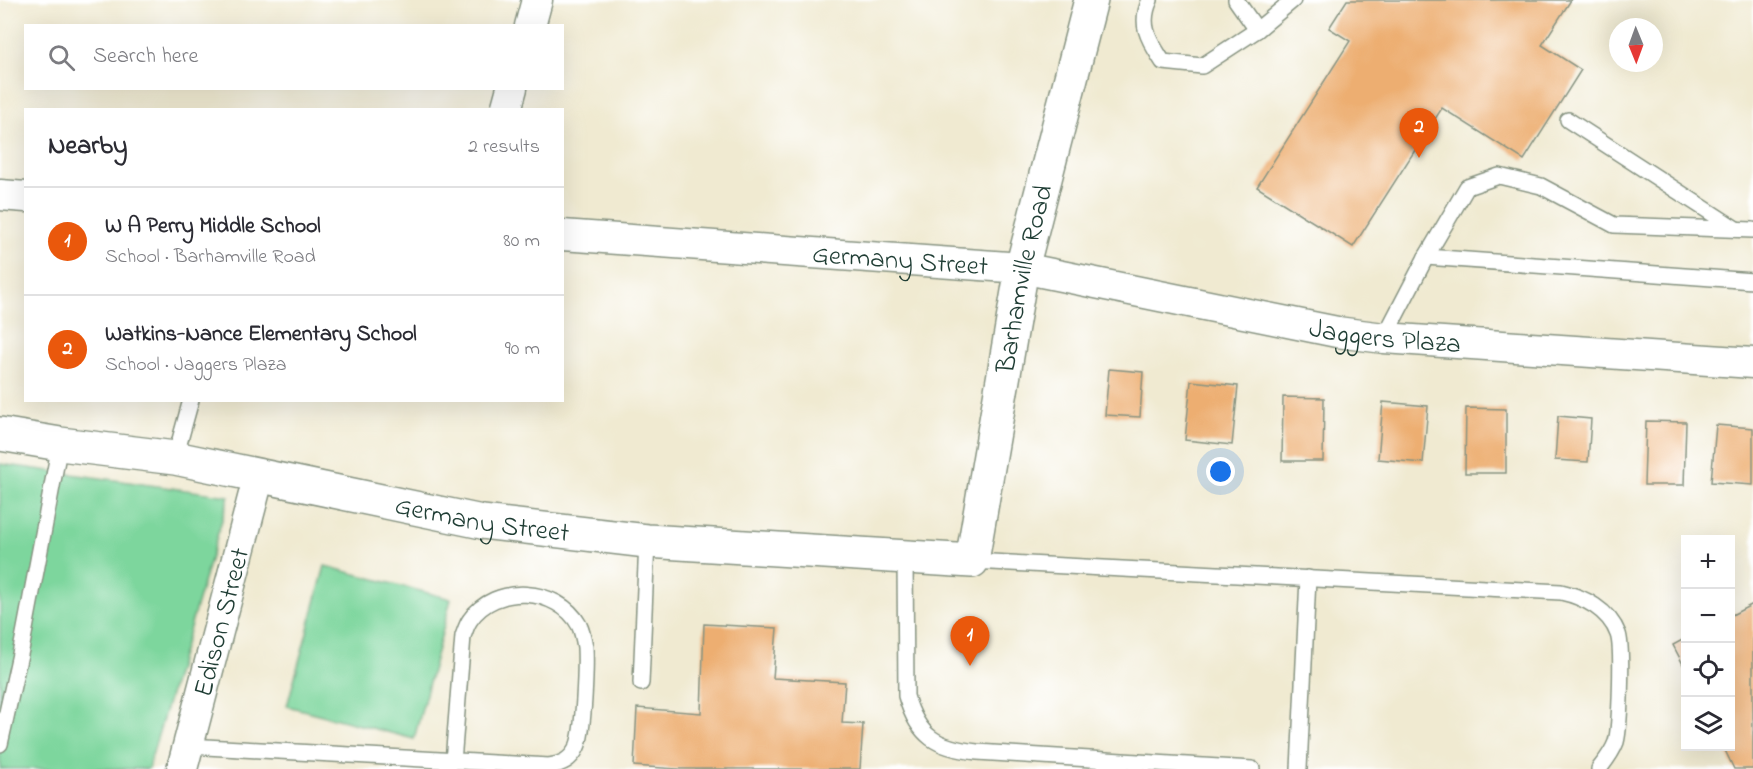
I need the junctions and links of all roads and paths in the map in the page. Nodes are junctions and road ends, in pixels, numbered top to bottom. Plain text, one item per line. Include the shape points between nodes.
1 (537, 0) edge
2 (1091, 0) edge
3 (1150, 0) edge
4 (1236, 0) edge
5 (1293, 0) edge
6 (531, 24) edge
7 (1257, 30) junction
8 (511, 90) edge
9 (507, 108) edge
10 (1568, 120) dead end
11 (0, 195) edge
12 (24, 197) edge
13 (1736, 229) junction
14 (1753, 230) edge
15 (564, 235) edge
16 (1426, 257) junction
17 (1022, 268) junction
18 (1753, 281) edge
19 (1384, 338) junction
20 (1753, 363) edge
21 (189, 402) edge
22 (0, 434) edge
23 (60, 444) junction
24 (175, 458) junction
25 (259, 475) junction
26 (647, 541) junction
27 (905, 558) junction
28 (972, 561) junction
29 (1308, 578) junction
30 (641, 683) dead end
31 (0, 744) edge
32 (185, 758) edge
33 (453, 762) junction
34 (1252, 769) edge
35 (1299, 769) edge
36 (1599, 769) edge

1 - 6 street
2 - 17 street, Barhamville Road
3 - 7 lane via 1146,36 1163,63 1202,66
4 - 7 lane
5 - 7 lane
8 - 9 street
10 - 13 lane
11 - 12 street
13 - 14 lane
13 - 16 lane via 1614,225 1541,186 1499,176 1467,187
15 - 17 street, Germany Street
16 - 18 lane
16 - 19 lane
17 - 19 street, Jaggers Plaza via 1337,332
17 - 28 street, Barhamville Road
19 - 20 street, Jaggers Plaza
21 - 24 lane
22 - 23 street, Germany Street
23 - 24 street, Germany Street
23 - 31 lane
24 - 25 street, Germany Street
25 - 26 street, Germany Street via 482,522
25 - 32 street, Edison Street
26 - 27 street, Germany Street
26 - 30 lane
27 - 28 street, Germany Street
27 - 34 lane via 906,696 911,716 937,742 952,749 977,752
28 - 29 lane
29 - 35 lane
29 - 36 lane via 1561,592 1593,604 1619,635 1622,653 1617,739 1611,755
32 - 33 lane
33 - 33 lane via 549,766 563,764 577,747 581,736 585,645 579,625 548,598 526,593 502,596 482,607 470,620 463,636

